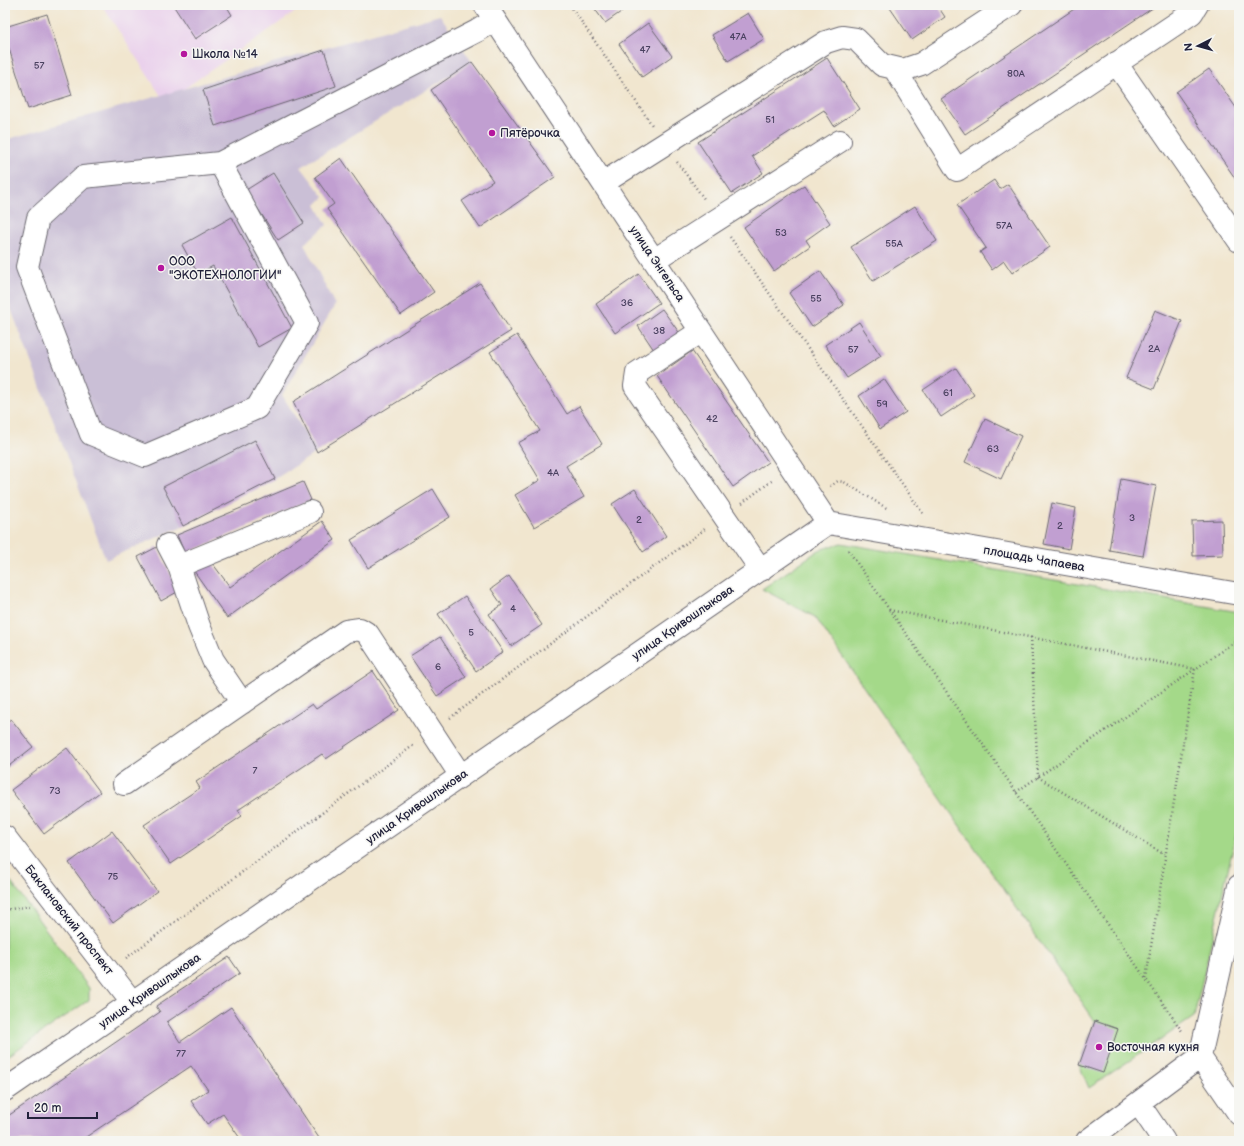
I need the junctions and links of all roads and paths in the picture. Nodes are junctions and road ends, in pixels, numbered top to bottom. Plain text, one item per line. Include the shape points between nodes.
1 (570, 5) edge
2 (1011, 5) edge
3 (1198, 5) edge
4 (490, 12) edge
5 (1116, 64) junction
6 (894, 68) junction
7 (840, 142) dead end
8 (664, 144) junction
9 (220, 163) junction
10 (603, 183) junction
11 (718, 219) junction
12 (1239, 241) edge
13 (654, 260) junction
14 (701, 331) junction
15 (310, 512) dead end
16 (925, 518) dead end
17 (828, 523) junction
18 (168, 546) dead end
19 (179, 566) junction
20 (761, 570) junction
21 (1239, 594) edge
22 (889, 610) junction
23 (1031, 637) junction
24 (1239, 639) edge
25 (1195, 669) junction
26 (242, 703) junction
27 (461, 776) junction
28 (1038, 777) junction
29 (124, 784) dead end
30 (1016, 792) junction
31 (5, 837) edge
32 (1165, 855) junction
33 (1239, 886) edge
34 (1146, 979) junction
35 (133, 1003) junction
36 (1200, 1057) junction
37 (5, 1090) edge
38 (1139, 1104) junction
39 (1239, 1114) edge
40 (1087, 1141) edge
41 (1164, 1141) edge

1 - 8 path
2 - 6 street via 921,64 903,70
3 - 5 street via 1192,13
4 - 9 street via 478,31
4 - 10 street, улица Энгельса
5 - 6 street via 957,170
5 - 12 street
6 - 8 street via 882,66 856,39 842,37 826,42
7 - 11 street
8 - 10 street
8 - 11 path
9 - 9 street via 83,177 38,218 27,267 91,434 145,456 257,408 308,323
10 - 13 street, улица Энгельса
11 - 13 street
11 - 16 path
13 - 14 street, улица Энгельса
14 - 17 street, улица Энгельса
14 - 20 street via 637,373 635,386
15 - 19 street
17 - 20 street, улица Кривошлыкова
17 - 21 street, площадь Чапаева
17 - 22 path
18 - 19 street
19 - 26 street via 198,626 213,660
20 - 27 street, улица Кривошлыкова
22 - 23 path
22 - 30 path
23 - 25 path
23 - 28 path
24 - 25 path
25 - 28 path
25 - 32 path
26 - 27 street via 346,631 360,629 368,634
26 - 29 street
27 - 35 street, улица Кривошлыкова
28 - 30 path
28 - 32 path
30 - 34 path
31 - 35 street, Баклановский проспект
32 - 34 path
33 - 36 street
34 - 36 path
35 - 37 street, улица Кривошлыкова
36 - 38 street
36 - 39 street
38 - 40 street
38 - 41 street

